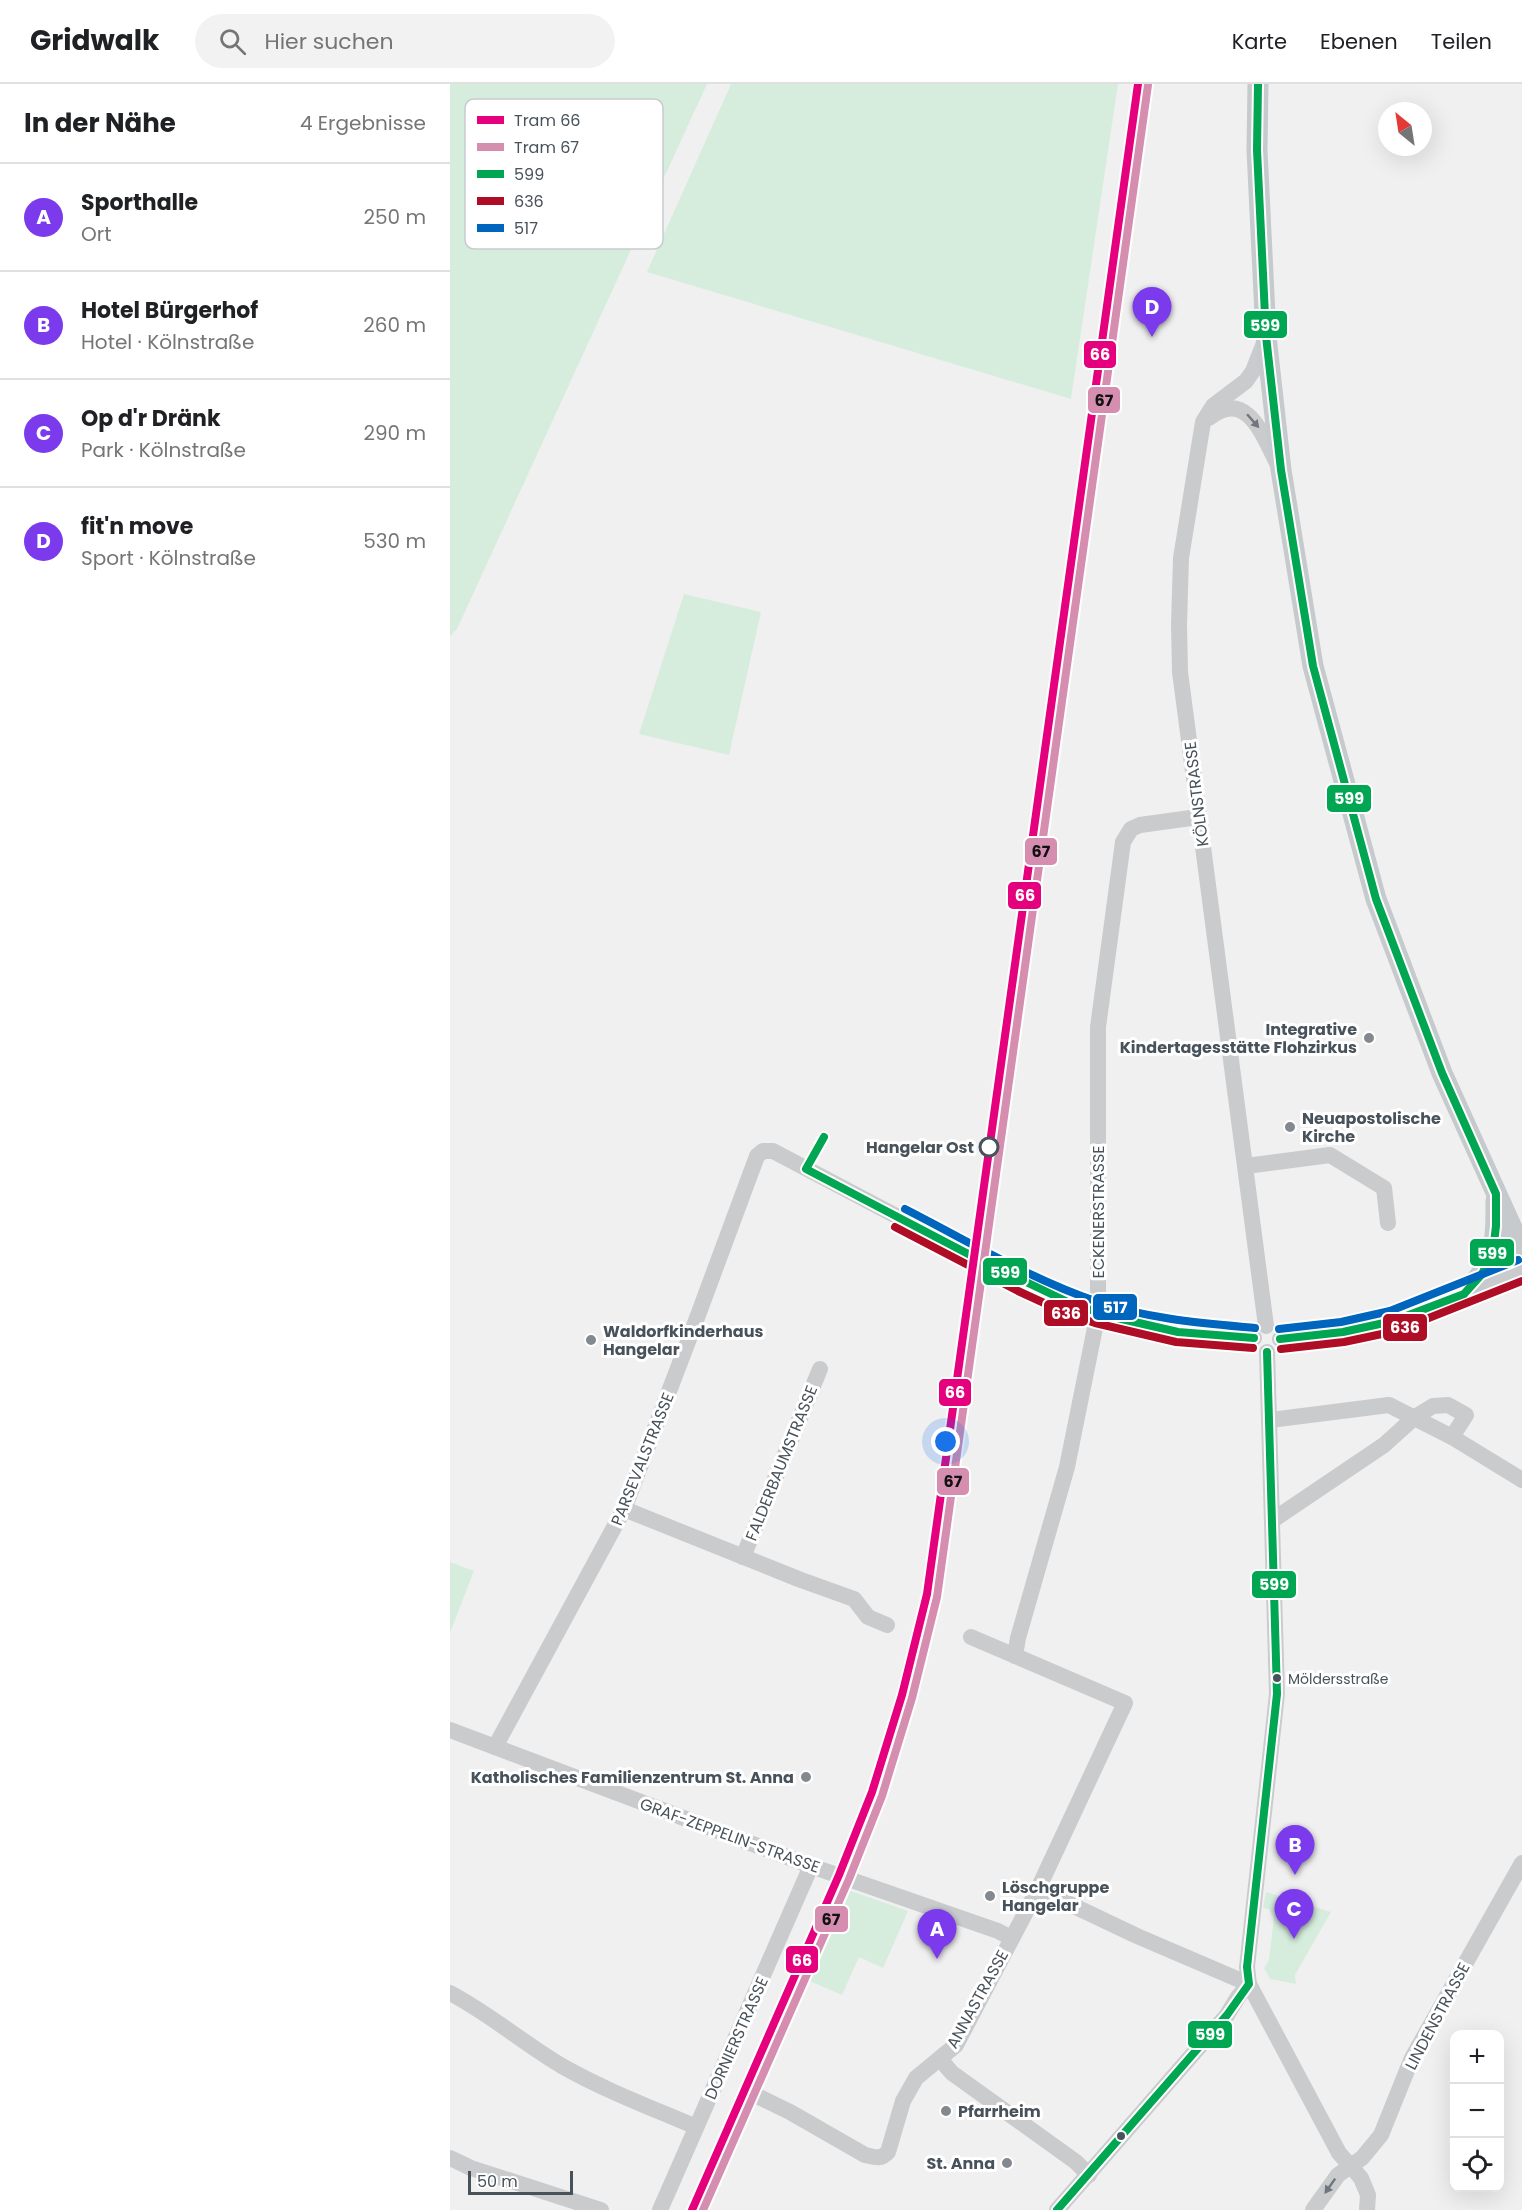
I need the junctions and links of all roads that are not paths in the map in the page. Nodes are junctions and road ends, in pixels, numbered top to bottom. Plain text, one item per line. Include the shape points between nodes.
1 (1258, 84) edge
2 (1266, 336) junction
3 (1203, 422) junction
4 (1281, 470) junction
5 (1198, 817) junction
6 (1246, 1166) junction
7 (1496, 1194) junction
8 (1388, 1224) dead end
9 (1522, 1250) edge
10 (1522, 1270) edge
11 (1464, 1294) junction
12 (1098, 1313) junction
13 (1260, 1332) junction
14 (1280, 1339) junction
15 (1267, 1352) junction
16 (820, 1369) dead end
17 (1415, 1417) junction
18 (1270, 1420) junction
19 (1452, 1437) junction
20 (1522, 1480) edge
21 (624, 1509) junction
22 (1272, 1520) junction
23 (743, 1557) junction
24 (887, 1625) dead end
25 (971, 1637) dead end
26 (1015, 1656) junction
27 (450, 1730) edge
28 (495, 1747) junction
29 (1522, 1863) edge
30 (811, 1866) junction
31 (1038, 1889) junction
32 (1011, 1938) junction
33 (1249, 1984) junction
34 (450, 1993) edge
35 (940, 2060) junction
36 (757, 2096) dead end
37 (696, 2127) junction
38 (450, 2158) edge
39 (1351, 2165) junction
40 (1089, 2175) junction
41 (601, 2210) edge
42 (660, 2210) edge
43 (1057, 2210) edge
44 (1313, 2210) edge
45 (1367, 2210) edge

1 - 2 main road via 1257,150
2 - 3 street via 1246,381 1213,406
2 - 4 main road
3 -> 4 street via 1217,411 1241,410 1255,419
3 - 5 street, KÖLNSTRASSE via 1181,558 1179,625 1180,672
4 - 7 main road via 1313,666 1376,899 1442,1073
5 - 6 street, KÖLNSTRASSE
5 - 12 street, ECKENERSTRASSE via 1140,825 1131,829 1123,842 1098,1027
6 - 8 street via 1330,1155 1384,1188
6 - 13 street, KÖLNSTRASSE
7 - 9 main road
7 - 11 main road via 1493,1251 1482,1274
10 - 11 street
11 - 14 street via 1393,1321
12 - 13 street via 1178,1332
12 - 21 street, PARSEVALSTRASSE via 974,1257 773,1151 764,1151 757,1156
12 - 26 street, ECKENERSTRASSE via 1067,1467
13 - 14 street via 1274,1328
13 - 15 street via 1256,1346
14 - 15 street via 1278,1346
15 - 18 street
16 - 23 street, FALDERBAUMSTRASSE
17 - 18 street via 1389,1405
17 - 19 street
17 - 19 street via 1440,1405 1466,1414
17 - 22 street via 1384,1445
18 - 22 street
19 - 20 street
21 - 23 street, FALDERBAUMSTRASSE
21 - 28 street, PARSEVALSTRASSE
22 - 33 street via 1277,1694 1247,1967
23 - 24 street, FALDERBAUMSTRASSE via 854,1599 868,1617
25 - 26 street
26 - 31 street, ANNASTRASSE via 1125,1703
27 - 28 street, GRAF-ZEPPELIN-STRASSE
28 - 30 street, GRAF-ZEPPELIN-STRASSE
29 - 39 street, LINDENSTRASSE via 1412,2058 1380,2135 1362,2158
30 - 32 street, GRAF-ZEPPELIN-STRASSE
30 - 37 street, DORNIERSTRASSE
31 - 32 street, ANNASTRASSE
31 - 33 street
32 - 35 street, ANNASTRASSE via 956,2045
33 - 39 street via 1339,2153
33 - 40 street via 1227,2015
34 - 37 street via 565,2067
35 - 36 street, ANNASTRASSE via 916,2078 898,2114 885,2157 865,2155
35 - 40 street
37 - 42 street, DORNIERSTRASSE
38 - 41 street
39 -> 44 street, LINDENSTRASSE via 1338,2175
39 - 45 street via 1368,2194
40 - 43 street

